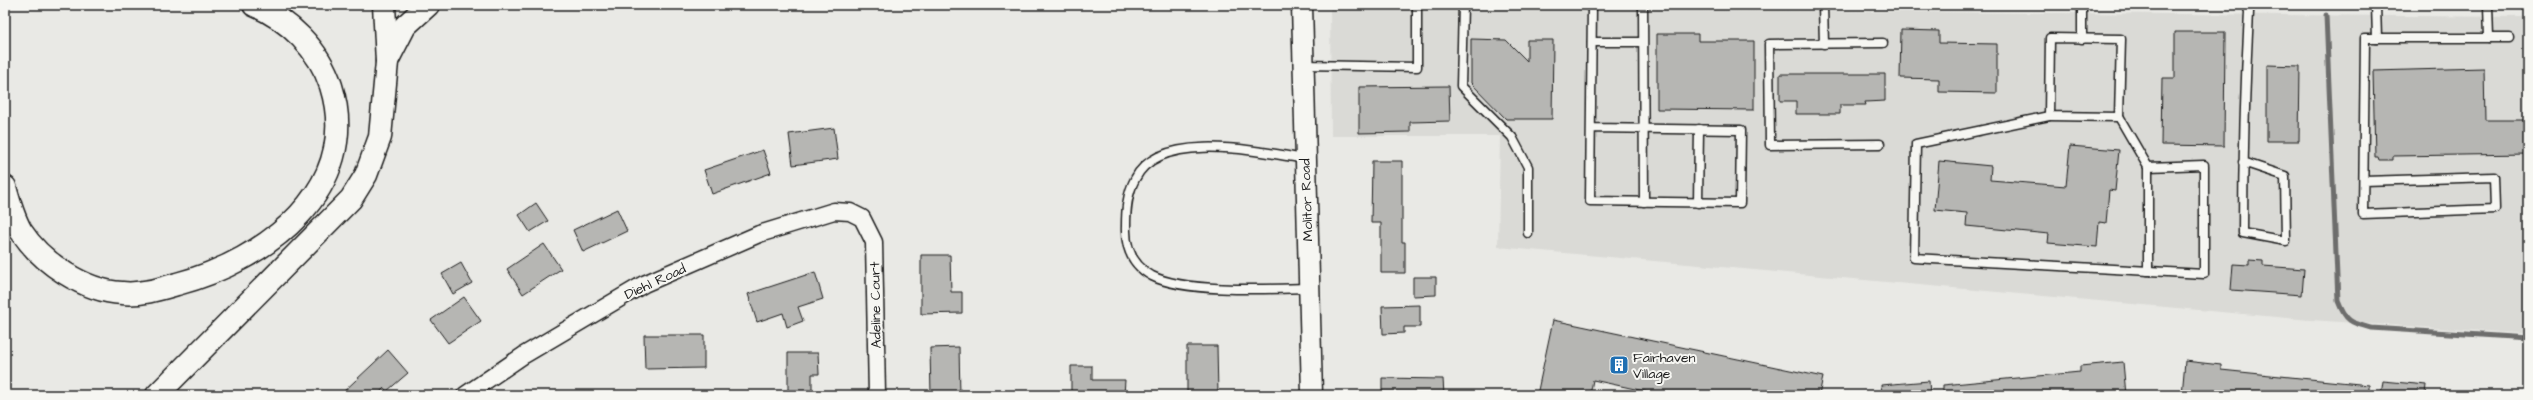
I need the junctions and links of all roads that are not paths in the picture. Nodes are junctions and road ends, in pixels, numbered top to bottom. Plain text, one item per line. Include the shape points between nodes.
1 (254, 5) edge
2 (384, 5) edge
3 (428, 5) edge
4 (1302, 5) edge
5 (1417, 5) edge
6 (1463, 5) edge
7 (1592, 5) edge
8 (1643, 5) edge
9 (1823, 5) edge
10 (2082, 5) edge
11 (2247, 5) edge
12 (2376, 5) edge
13 (2488, 5) edge
14 (2377, 38) junction
15 (2489, 38) junction
16 (2509, 38) dead end
17 (2082, 39) junction
18 (1592, 42) junction
19 (1642, 42) junction
20 (1883, 43) dead end
21 (1824, 44) junction
22 (387, 62) junction
23 (1304, 65) junction
24 (2049, 116) junction
25 (2119, 117) junction
26 (1591, 128) junction
27 (1645, 129) junction
28 (1699, 129) junction
29 (1880, 144) dead end
30 (1305, 159) junction
31 (2243, 162) junction
32 (2148, 167) junction
33 (2364, 181) junction
34 (5, 187) edge
35 (1644, 202) junction
36 (1698, 203) junction
37 (862, 218) joint
38 (1528, 233) dead end
39 (2148, 271) junction
40 (1309, 288) junction
41 (157, 395) edge
42 (465, 395) edge
43 (877, 395) edge
44 (1312, 395) edge

1 - 34 highway via 276,17 309,45 327,74 338,118 337,137 328,172 303,211 273,239 239,261 188,281 132,293 102,290 76,279 36,249 16,221
2 - 22 highway
3 - 22 highway via 405,26
4 - 23 street, Molitor Road
5 - 23 lane via 1417,66
6 - 38 lane via 1461,86 1512,137 1528,167
7 - 18 lane
8 - 19 lane
9 - 21 lane
10 - 17 lane
11 - 31 lane via 2249,12 2243,109
12 - 14 lane
13 - 15 lane
14 - 15 lane
14 - 33 lane via 2365,38
15 - 16 lane
17 - 24 lane via 2050,38
17 - 25 lane via 2121,39
18 - 19 lane
18 - 26 lane
19 - 27 lane
20 - 21 lane
21 - 29 lane via 1769,44 1770,145
22 - 41 highway via 380,137 366,174 351,199
23 - 30 street, Molitor Road
24 - 25 lane
24 - 39 lane via 1916,144 1914,258
25 - 32 lane
26 - 27 lane
26 - 35 lane via 1590,201
27 - 28 lane
27 - 35 lane
28 - 36 lane
28 - 36 lane via 1741,130 1740,203
30 - 40 street, Molitor Road
30 - 40 lane via 1259,151 1191,147 1166,152 1146,164 1135,178 1127,199 1125,236 1129,255 1140,268 1169,281 1251,289
31 - 31 lane via 2243,233 2286,241 2285,176
32 - 39 lane
32 - 39 lane via 2204,165 2204,274
33 - 33 lane via 2363,214 2495,209 2494,177
35 - 36 lane
37 - 42 street, Diehl Road via 850,212 820,214 759,234 644,284 524,355
37 - 43 street, Adeline Court via 874,242
40 - 44 street, Molitor Road

